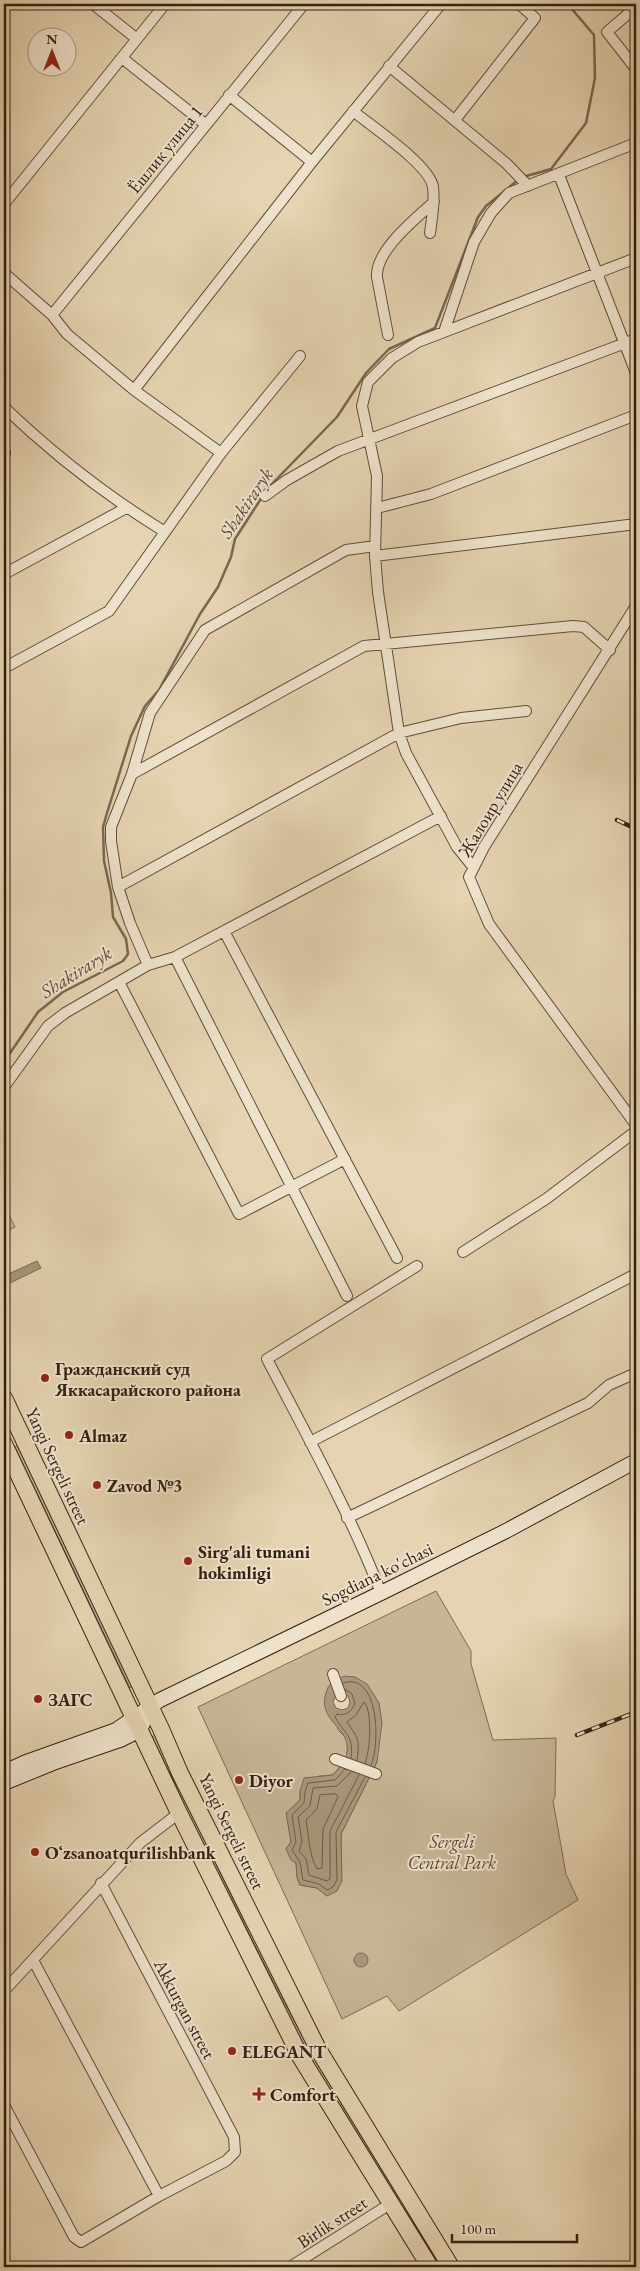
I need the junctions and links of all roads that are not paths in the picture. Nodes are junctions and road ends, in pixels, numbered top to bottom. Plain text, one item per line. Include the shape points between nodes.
1 (7, 4) edge
2 (93, 4) edge
3 (165, 4) edge
4 (304, 4) edge
5 (441, 4) edge
6 (519, 4) edge
7 (636, 7) edge
8 (4, 8) edge
9 (137, 39) junction
10 (122, 58) junction
11 (389, 66) junction
12 (636, 69) edge
13 (229, 95) junction
14 (353, 111) junction
15 (455, 120) junction
16 (205, 124) junction
17 (636, 142) edge
18 (312, 162) junction
19 (559, 175) junction
20 (523, 180) junction
21 (434, 202) junction
22 (4, 204) edge
23 (430, 233) dead end
24 (636, 258) edge
25 (4, 273) edge
26 (597, 273) junction
27 (52, 316) junction
28 (444, 332) junction
29 (388, 335) dead end
30 (636, 339) edge
31 (625, 344) junction
32 (300, 356) dead end
33 (636, 373) edge
34 (134, 390) junction
35 (4, 407) edge
36 (636, 415) edge
37 (370, 440) junction
38 (221, 453) junction
39 (265, 496) dead end
40 (126, 508) junction
41 (377, 508) junction
42 (636, 524) edge
43 (165, 532) junction
44 (375, 551) junction
45 (4, 574) edge
46 (636, 606) edge
47 (385, 644) junction
48 (610, 650) junction
49 (4, 668) edge
50 (526, 711) dead end
51 (399, 733) junction
52 (132, 774) junction
53 (441, 816) junction
54 (473, 867) junction
55 (118, 887) junction
56 (224, 931) junction
57 (175, 958) junction
58 (148, 966) junction
59 (119, 982) junction
60 (4, 1087) edge
61 (636, 1125) edge
62 (636, 1132) edge
63 (345, 1159) junction
64 (291, 1187) junction
65 (462, 1252) dead end
66 (397, 1258) dead end
67 (417, 1266) dead end
68 (636, 1274) edge
69 (347, 1296) dead end
70 (636, 1373) edge
71 (4, 1398) edge
72 (23, 1440) junction
73 (310, 1442) junction
74 (5, 1446) edge
75 (636, 1461) edge
76 (347, 1518) junction
77 (381, 1594) junction
78 (333, 1674) dead end
79 (340, 1696) dead end
80 (151, 1707) junction
81 (137, 1724) junction
82 (335, 1759) dead end
83 (4, 1772) edge
84 (376, 1774) dead end
85 (4, 1784) edge
86 (179, 1813) junction
87 (101, 1883) junction
88 (32, 1960) junction
89 (4, 1992) edge
90 (4, 2105) edge
91 (158, 2196) junction
92 (390, 2204) junction
93 (290, 2267) edge
94 (430, 2267) edge
95 (451, 2267) edge

1 - 8 street
2 - 9 street
3 - 9 street
4 - 13 street, Ёшлик улица 1
5 - 11 street
6 - 15 street via 535,18
7 - 12 street via 607,32
9 - 10 street
10 - 16 street
10 - 22 street
11 - 14 street
11 - 15 street
13 - 16 street, Ёшлик улица 1
13 - 18 street
14 - 18 street
14 - 21 street via 423,168 433,185
15 - 20 street
16 - 27 street, Ёшлик улица 1
17 - 19 street
18 - 34 street
19 - 20 street
19 - 26 street
20 - 28 street via 491,213 474,242
21 - 23 street
21 - 29 street via 380,260 377,277
24 - 26 street
25 - 27 street
26 - 28 street
26 - 31 street
27 - 34 street via 67,334
28 - 37 street via 418,342 392,358 368,382 362,406
30 - 31 street
31 - 33 street
31 - 37 street
32 - 38 street
34 - 38 street
35 - 40 street via 41,442
36 - 41 street via 430,494
37 - 39 street via 338,451
37 - 41 street via 377,476
38 - 43 street
40 - 43 street
40 - 45 street
41 - 44 street
42 - 44 street
43 - 49 street via 108,611
44 - 47 street
44 - 52 street via 346,550 205,630 150,713
46 - 48 street, Жалоир улица
47 - 48 street via 573,626 584,627
47 - 51 street
47 - 52 street via 364,646
48 - 54 street, Жалоир улица
50 - 51 street via 461,718
51 - 53 street via 406,753
51 - 55 street
52 - 55 street via 111,828
53 - 54 street via 457,847
53 - 56 street
54 - 61 street, Жалоир улица via 468,876 489,924
55 - 58 street
56 - 57 street
56 - 63 street
57 - 58 street
57 - 64 street
58 - 59 street
59 - 60 street via 48,1026
59 - 64 street via 239,1214
62 - 65 street via 546,1200
63 - 64 street
63 - 66 street
64 - 69 street
67 - 73 street via 267,1359
68 - 73 street
70 - 76 street via 609,1385 588,1403
71 - 72 main road, Yangi Sergeli street
72 - 74 main road
72 - 80 main road, Yangi Sergeli street
73 - 76 street
74 - 81 main road
75 - 77 street, Sogdiana ko'chasi
76 - 77 street
77 - 80 street, Sogdiana ko'chasi
78 - 79 street
80 - 81 street, Sogdiana ko'chasi
80 - 95 main road, Yangi Sergeli street via 180,1773 318,2049
81 - 83 street
81 - 85 street via 109,1745 53,1763
81 - 86 main road
82 - 84 street
86 - 87 street via 140,1843
86 - 92 main road via 300,2058
87 - 88 street
87 - 91 street, Akkurgan street via 234,2137 235,2152 226,2161
88 - 89 street
88 - 91 street
90 - 91 street via 76,2240 87,2240
92 - 93 street, Birlik street
92 - 94 main road

